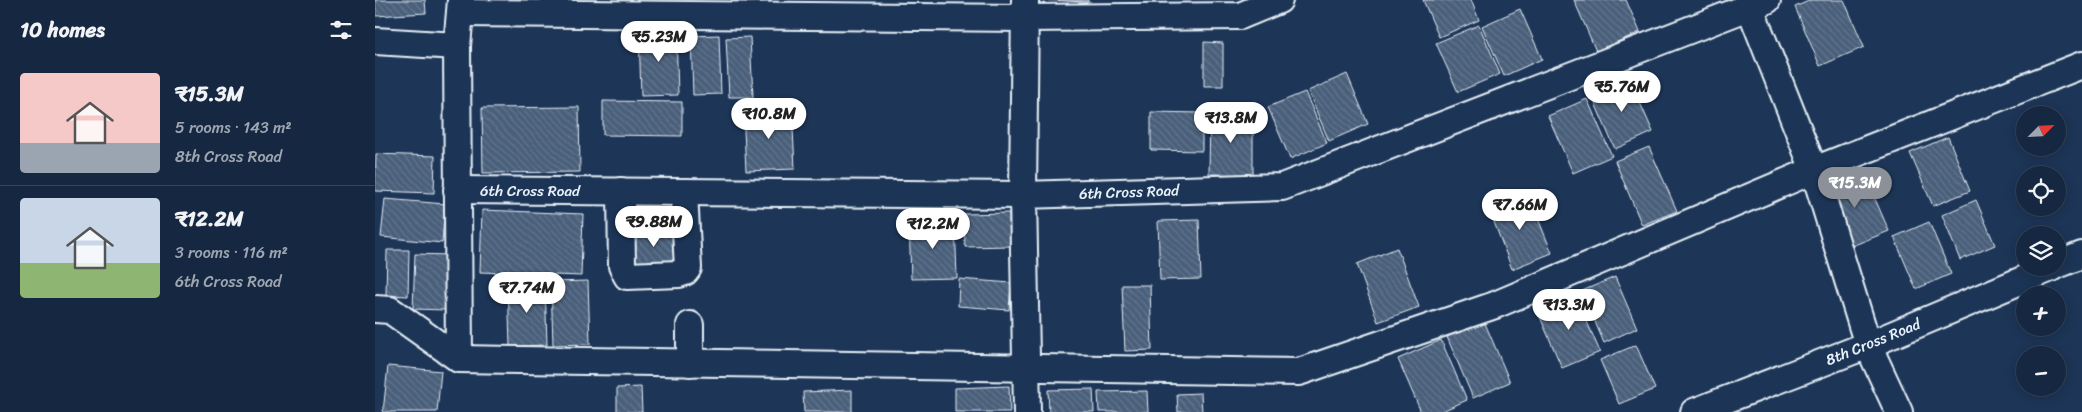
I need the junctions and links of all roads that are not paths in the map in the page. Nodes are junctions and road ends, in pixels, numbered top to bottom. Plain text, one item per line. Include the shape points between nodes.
1 (1279, 0) edge
2 (1754, 2) edge
3 (461, 6) edge
4 (1025, 9) edge
5 (375, 41) edge
6 (457, 46) junction
7 (2082, 65) edge
8 (1814, 170) junction
9 (457, 190) junction
10 (621, 191) junction
11 (683, 192) junction
12 (1023, 195) junction
13 (2082, 254) edge
14 (2066, 261) edge
15 (2032, 276) edge
16 (375, 309) edge
17 (690, 325) dead end
18 (1868, 345) junction
19 (459, 359) junction
20 (691, 362) junction
21 (1026, 367) junction
22 (1698, 411) edge
23 (1027, 412) edge
24 (1899, 412) edge

1 - 4 street via 1240,16
2 - 8 street
2 - 12 street, 6th Cross Road via 1282,187
3 - 4 street
3 - 6 street
4 - 12 street
5 - 6 street
6 - 9 street
7 - 8 street
8 - 18 street
8 - 21 street via 1495,305 1299,372
9 - 10 street, 6th Cross Road
9 - 19 street
10 - 11 street, 6th Cross Road
10 - 11 street via 622,266 627,276 679,274 688,268
11 - 12 street, 6th Cross Road
12 - 21 street
13 - 14 street
15 - 18 street, 8th Cross Road
16 - 19 street via 390,310
17 - 20 street
18 - 22 street, 8th Cross Road
18 - 24 street
19 - 20 street
20 - 21 street
21 - 23 street

